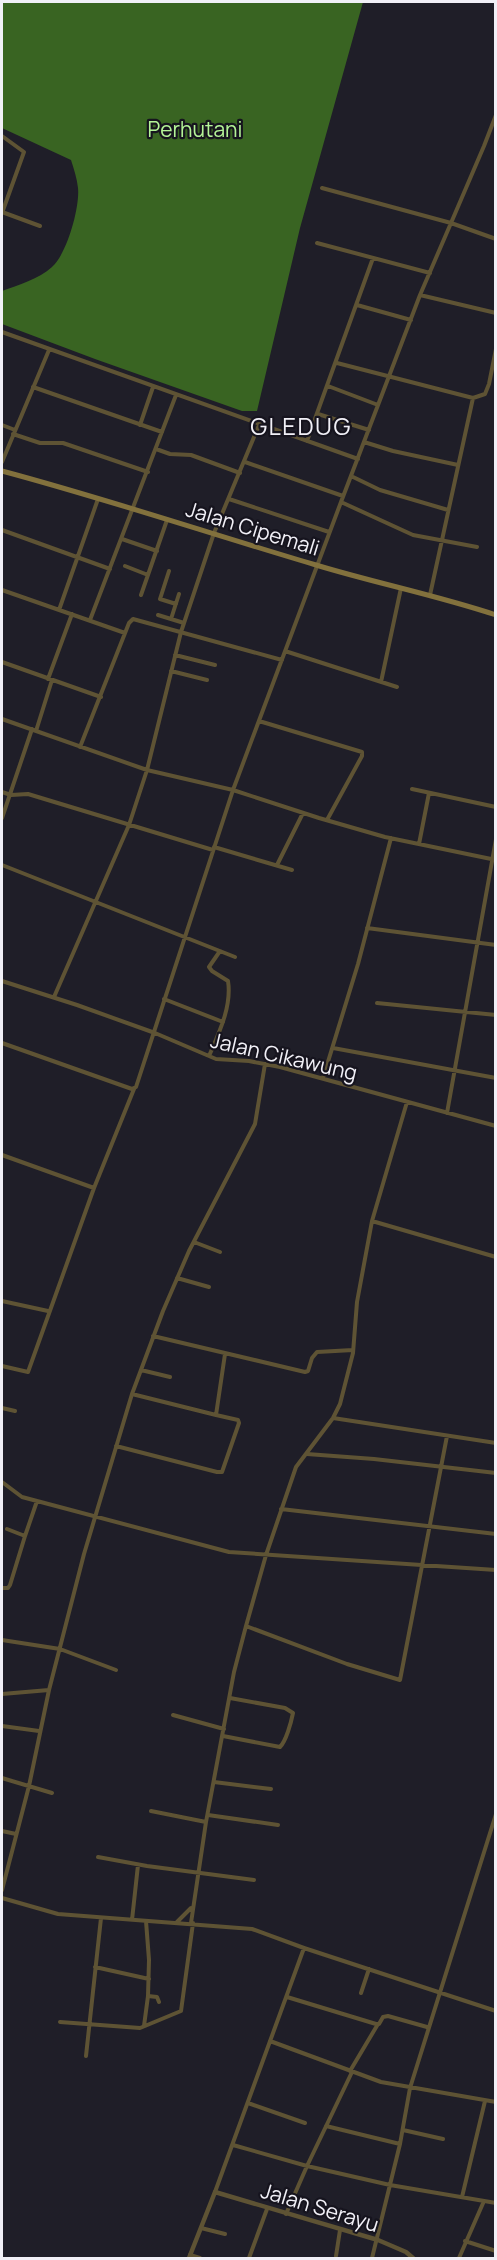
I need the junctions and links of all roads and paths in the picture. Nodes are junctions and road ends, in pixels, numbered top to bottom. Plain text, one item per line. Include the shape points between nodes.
1 (495, 115) edge
2 (2, 136) edge
3 (322, 188) dead end
4 (2, 193) edge
5 (9, 196) junction
6 (2, 212) edge
7 (451, 223) junction
8 (40, 226) dead end
9 (495, 239) edge
10 (317, 243) dead end
11 (373, 258) junction
12 (430, 273) junction
13 (420, 295) junction
14 (357, 304) junction
15 (495, 313) edge
16 (411, 320) junction
17 (2, 332) edge
18 (49, 350) junction
19 (495, 350) edge
20 (337, 363) junction
21 (390, 376) junction
22 (328, 386) junction
23 (33, 387) junction
24 (153, 387) junction
25 (176, 395) junction
26 (473, 398) junction
27 (378, 405) junction
28 (318, 414) junction
29 (140, 424) junction
30 (2, 425) edge
31 (259, 425) junction
32 (369, 430) junction
33 (14, 432) junction
34 (162, 432) junction
35 (307, 441) junction
36 (364, 442) junction
37 (156, 449) junction
38 (358, 459) junction
39 (2, 462) edge
40 (244, 462) junction
41 (458, 465) junction
42 (2, 471) edge
43 (148, 471) junction
44 (240, 472) junction
45 (351, 476) junction
46 (343, 496) junction
47 (99, 498) junction
48 (229, 499) junction
49 (341, 502) junction
50 (134, 509) junction
51 (448, 510) junction
52 (167, 519) junction
53 (2, 530) edge
54 (329, 532) junction
55 (214, 533) junction
56 (122, 539) junction
57 (442, 541) junction
58 (477, 548) dead end
59 (157, 550) junction
60 (77, 557) junction
61 (125, 566) dead end
62 (316, 566) junction
63 (110, 569) junction
64 (169, 571) dead end
65 (148, 575) junction
66 (401, 588) junction
67 (2, 590) edge
68 (179, 594) dead end
69 (141, 595) dead end
70 (430, 595) junction
71 (176, 604) junction
72 (59, 610) junction
73 (72, 614) junction
74 (158, 615) dead end
75 (495, 615) edge
76 (171, 619) junction
77 (90, 620) junction
78 (184, 623) junction
79 (181, 632) junction
80 (125, 633) junction
81 (285, 651) junction
82 (175, 655) junction
83 (282, 660) junction
84 (2, 662) edge
85 (214, 664) dead end
86 (171, 671) junction
87 (50, 679) junction
88 (207, 680) dead end
89 (381, 682) junction
90 (397, 687) dead end
91 (101, 697) junction
92 (2, 719) edge
93 (259, 722) junction
94 (34, 730) junction
95 (80, 747) junction
96 (147, 770) junction
97 (411, 789) dead end
98 (233, 790) junction
99 (2, 792) edge
100 (429, 793) junction
101 (11, 795) junction
102 (495, 807) edge
103 (303, 813) junction
104 (2, 818) edge
105 (327, 820) junction
106 (129, 825) junction
107 (391, 838) junction
108 (495, 839) edge
109 (419, 844) junction
110 (213, 848) junction
111 (494, 859) edge
112 (2, 866) edge
113 (277, 866) junction
114 (292, 870) dead end
115 (97, 901) junction
116 (367, 928) junction
117 (184, 936) junction
118 (477, 942) junction
119 (495, 945) edge
120 (220, 951) junction
121 (235, 957) dead end
122 (2, 981) edge
123 (54, 997) junction
124 (164, 999) junction
125 (377, 1003) dead end
126 (464, 1012) junction
127 (495, 1015) edge
128 (223, 1022) junction
129 (154, 1033) junction
130 (2, 1043) edge
131 (333, 1048) junction
132 (209, 1056) junction
133 (265, 1064) junction
134 (454, 1071) junction
135 (323, 1078) junction
136 (495, 1078) edge
137 (134, 1089) junction
138 (406, 1102) junction
139 (447, 1113) junction
140 (495, 1126) edge
141 (2, 1155) edge
142 (94, 1188) junction
143 (372, 1221) junction
144 (194, 1242) junction
145 (220, 1252) dead end
146 (495, 1257) edge
147 (177, 1278) junction
148 (210, 1287) dead end
149 (2, 1300) edge
150 (48, 1311) junction
151 (153, 1336) junction
152 (353, 1350) junction
153 (225, 1354) junction
154 (2, 1366) edge
155 (141, 1370) junction
156 (170, 1377) dead end
157 (132, 1394) junction
158 (2, 1408) edge
159 (15, 1411) dead end
160 (216, 1415) junction
161 (333, 1418) junction
162 (447, 1436) junction
163 (495, 1443) edge
164 (116, 1446) junction
165 (306, 1454) junction
166 (441, 1467) junction
167 (495, 1473) edge
168 (2, 1482) edge
169 (37, 1501) junction
170 (281, 1509) junction
171 (95, 1516) junction
172 (429, 1527) junction
173 (7, 1529) dead end
174 (495, 1534) edge
175 (25, 1536) junction
176 (266, 1555) junction
177 (423, 1566) junction
178 (495, 1570) edge
179 (2, 1588) edge
180 (246, 1626) junction
181 (2, 1640) edge
182 (60, 1649) junction
183 (116, 1670) dead end
184 (49, 1690) junction
185 (2, 1694) edge
186 (230, 1698) junction
187 (173, 1715) dead end
188 (2, 1726) edge
189 (224, 1729) junction
190 (40, 1731) junction
191 (223, 1736) junction
192 (2, 1778) edge
193 (214, 1782) junction
194 (29, 1786) junction
195 (271, 1789) dead end
196 (52, 1792) dead end
197 (151, 1811) dead end
198 (495, 1814) edge
199 (208, 1815) junction
200 (206, 1822) junction
201 (278, 1826) dead end
202 (2, 1831) edge
203 (16, 1834) junction
204 (98, 1857) dead end
205 (138, 1865) junction
206 (197, 1873) junction
207 (254, 1880) dead end
208 (2, 1890) edge
209 (2, 1898) edge
210 (192, 1907) junction
211 (101, 1918) junction
212 (132, 1920) junction
213 (146, 1920) junction
214 (176, 1922) junction
215 (192, 1923) junction
216 (304, 1948) junction
217 (95, 1967) junction
218 (369, 1969) junction
219 (149, 1979) junction
220 (440, 1992) junction
221 (361, 1993) dead end
222 (148, 1996) junction
223 (287, 1997) junction
224 (159, 2002) dead end
225 (495, 2011) edge
226 (60, 2022) dead end
227 (89, 2024) junction
228 (378, 2024) junction
229 (144, 2027) junction
230 (427, 2027) junction
231 (270, 2041) junction
232 (86, 2056) dead end
233 (351, 2071) junction
234 (410, 2088) junction
235 (485, 2101) junction
236 (495, 2102) edge
237 (248, 2103) junction
238 (305, 2123) dead end
239 (326, 2126) junction
240 (403, 2130) junction
241 (443, 2139) dead end
242 (400, 2144) junction
243 (233, 2145) junction
244 (307, 2166) junction
245 (390, 2185) junction
246 (215, 2192) junction
247 (462, 2197) junction
248 (484, 2201) junction
249 (495, 2203) edge
250 (267, 2209) junction
251 (286, 2214) junction
252 (201, 2228) junction
253 (340, 2230) junction
254 (225, 2234) dead end
255 (378, 2240) junction
256 (465, 2241) junction
257 (495, 2251) edge
258 (336, 2256) dead end
259 (190, 2257) edge
260 (200, 2259) edge
261 (249, 2259) edge
262 (372, 2259) edge
263 (413, 2259) edge
264 (459, 2259) edge

1 - 7 street
2 - 5 street via 24,152
3 - 7 street
4 - 5 street
5 - 6 street
6 - 8 street
7 - 9 street
7 - 12 street
10 - 11 street
11 - 12 street
11 - 14 street
12 - 13 street
13 - 15 street
13 - 16 street
14 - 16 street
14 - 20 street
16 - 21 street
17 - 18 street
18 - 23 street
18 - 24 street
19 - 26 street via 485,394
20 - 21 street
20 - 22 street
21 - 26 street
21 - 27 street
22 - 27 street
22 - 28 street
23 - 29 street
23 - 33 street
24 - 25 street
24 - 29 street
25 - 31 street
25 - 34 street
26 - 41 street
27 - 32 street
28 - 32 street
28 - 35 street
29 - 34 street
30 - 33 street
31 - 35 street
31 - 40 street
32 - 36 street
33 - 39 street
33 - 43 street via 40,444 63,443
34 - 37 street
35 - 38 street
36 - 38 street
36 - 41 street
37 - 43 street
37 - 44 street via 191,455
38 - 45 street
40 - 44 street
40 - 46 street
41 - 51 street
42 - 47 main road, Jalan Cipemali
43 - 50 street
44 - 48 street
45 - 46 street
45 - 51 street via 380,490
46 - 49 street
47 - 50 main road, Jalan Cipemali
47 - 60 street
48 - 54 street
48 - 55 street
49 - 54 street
49 - 57 street via 413,535
50 - 52 main road, Jalan Cipemali
50 - 56 street
51 - 57 street
52 - 55 main road, Jalan Cipemali
52 - 59 street
53 - 60 street
54 - 62 street
55 - 62 main road, Jalan Cipemali
55 - 78 street
56 - 59 street
56 - 63 street
57 - 58 street
57 - 70 street
59 - 65 street
60 - 63 street
60 - 72 street
61 - 65 street
62 - 66 main road, Jalan Cipemali
62 - 81 street
63 - 77 street
64 - 71 street via 160,599
65 - 69 street
66 - 70 main road, Jalan Cipemali
66 - 89 street
67 - 72 street
68 - 71 street
70 - 75 main road, Jalan Cipemali
71 - 76 street
72 - 73 street
73 - 77 street
73 - 87 street
74 - 76 street
76 - 78 street
77 - 80 street
78 - 79 street
79 - 80 street via 134,619
79 - 82 street
79 - 83 street
80 - 91 street
81 - 83 street
81 - 89 street
82 - 85 street
82 - 86 street
83 - 93 street
84 - 87 street
86 - 88 street
86 - 96 street
87 - 91 street
87 - 94 street
89 - 90 street
91 - 95 street
92 - 94 street
93 - 98 street
93 - 105 street via 362,752
94 - 95 street
94 - 101 street
95 - 96 street
96 - 98 street
96 - 106 street
97 - 100 street
98 - 103 street
98 - 110 street
99 - 101 street
100 - 102 street
100 - 109 street
101 - 104 street
101 - 106 street via 28,794
103 - 105 street
103 - 113 street
105 - 107 street
106 - 110 street
106 - 115 street
107 - 109 street
107 - 116 street
108 - 111 street
109 - 111 street
110 - 113 street
110 - 117 street
111 - 118 street
112 - 115 street
113 - 114 street
115 - 117 street
115 - 123 street
116 - 118 street
116 - 131 street
117 - 120 street
117 - 124 street
118 - 119 street
118 - 126 street
120 - 121 street
120 - 128 street via 209,967 229,983
122 - 123 street, Jalan Cikawung
123 - 129 street, Jalan Cikawung
124 - 128 street
124 - 129 street
125 - 126 street
126 - 127 street
126 - 134 street
128 - 132 street
129 - 132 street, Jalan Cikawung
129 - 137 street
130 - 137 street
131 - 134 street
131 - 135 street
132 - 133 street, Jalan Cikawung
133 - 135 street, Jalan Cikawung
133 - 144 street via 255,1124
134 - 136 street
134 - 139 street
135 - 138 street, Jalan Cikawung
137 - 142 street
138 - 139 street, Jalan Cikawung
138 - 143 street
139 - 140 street, Jalan Cikawung
141 - 142 street
142 - 150 street
143 - 146 street
143 - 152 street via 357,1302
144 - 145 street
144 - 147 street
147 - 148 street
147 - 151 street
149 - 150 street
150 - 154 street via 28,1372
151 - 153 street
151 - 155 street
152 - 153 street via 317,1352 305,1372
152 - 161 street
153 - 160 street
155 - 156 street
155 - 157 street
157 - 160 street
157 - 164 street
158 - 159 street
160 - 164 street via 239,1423 220,1472
161 - 162 street
161 - 165 street
162 - 163 street
162 - 166 street
164 - 171 street
165 - 166 street
165 - 170 street via 299,1460
166 - 167 street
166 - 172 street
168 - 169 street via 18,1495
169 - 171 street
169 - 175 street
170 - 172 street
170 - 176 street
171 - 176 street via 200,1546
171 - 182 street
172 - 174 street
172 - 177 street
173 - 175 street
175 - 179 street via 10,1585
176 - 177 street
176 - 180 street
177 - 178 street
177 - 180 street via 400,1680
180 - 186 street
181 - 182 street
182 - 183 street
182 - 184 street
184 - 185 street
184 - 190 street
186 - 189 street
186 - 191 street via 290,1710 292,1719 280,1747
187 - 189 street
188 - 190 street
189 - 191 street
190 - 194 street
191 - 193 street
192 - 194 street
193 - 195 street
193 - 199 street
194 - 196 street
194 - 203 street
197 - 200 street
198 - 220 street
199 - 200 street
199 - 201 street
200 - 206 street
202 - 203 street
203 - 208 street
204 - 205 street
205 - 206 street
205 - 212 street
206 - 207 street
206 - 210 street
209 - 211 street via 58,1914
210 - 214 street
210 - 215 street
211 - 212 street
211 - 217 street
212 - 213 street
213 - 214 street
213 - 219 street
214 - 215 street
215 - 216 street via 242,1927
215 - 229 street via 182,2009
216 - 218 street
216 - 223 street
217 - 219 street
217 - 227 street
218 - 220 street
218 - 221 street
219 - 222 street
220 - 225 street
220 - 230 street
222 - 224 street via 157,1997
222 - 229 street
223 - 228 street
223 - 231 street
226 - 227 street
227 - 229 street
227 - 232 street
228 - 230 street via 388,2016
228 - 233 street
230 - 234 street
231 - 233 street
231 - 237 street
233 - 234 street
233 - 239 street
234 - 235 street
234 - 240 street
235 - 236 street
235 - 247 street
237 - 238 street
237 - 243 street
239 - 242 street
239 - 244 street
240 - 241 street
240 - 242 street
242 - 245 street
243 - 244 street
243 - 246 street
244 - 245 street
244 - 251 street
245 - 247 street
245 - 255 street
246 - 250 street, Jalan Serayu
246 - 252 street
247 - 248 street
248 - 249 street
248 - 256 street
250 - 251 street, Jalan Serayu
250 - 261 street
251 - 253 street, Jalan Serayu
252 - 254 street
252 - 259 street
253 - 255 street, Jalan Serayu
253 - 258 street
255 - 262 street
255 - 263 street, Jalan Serayu
256 - 257 street
256 - 264 street
259 - 260 street

